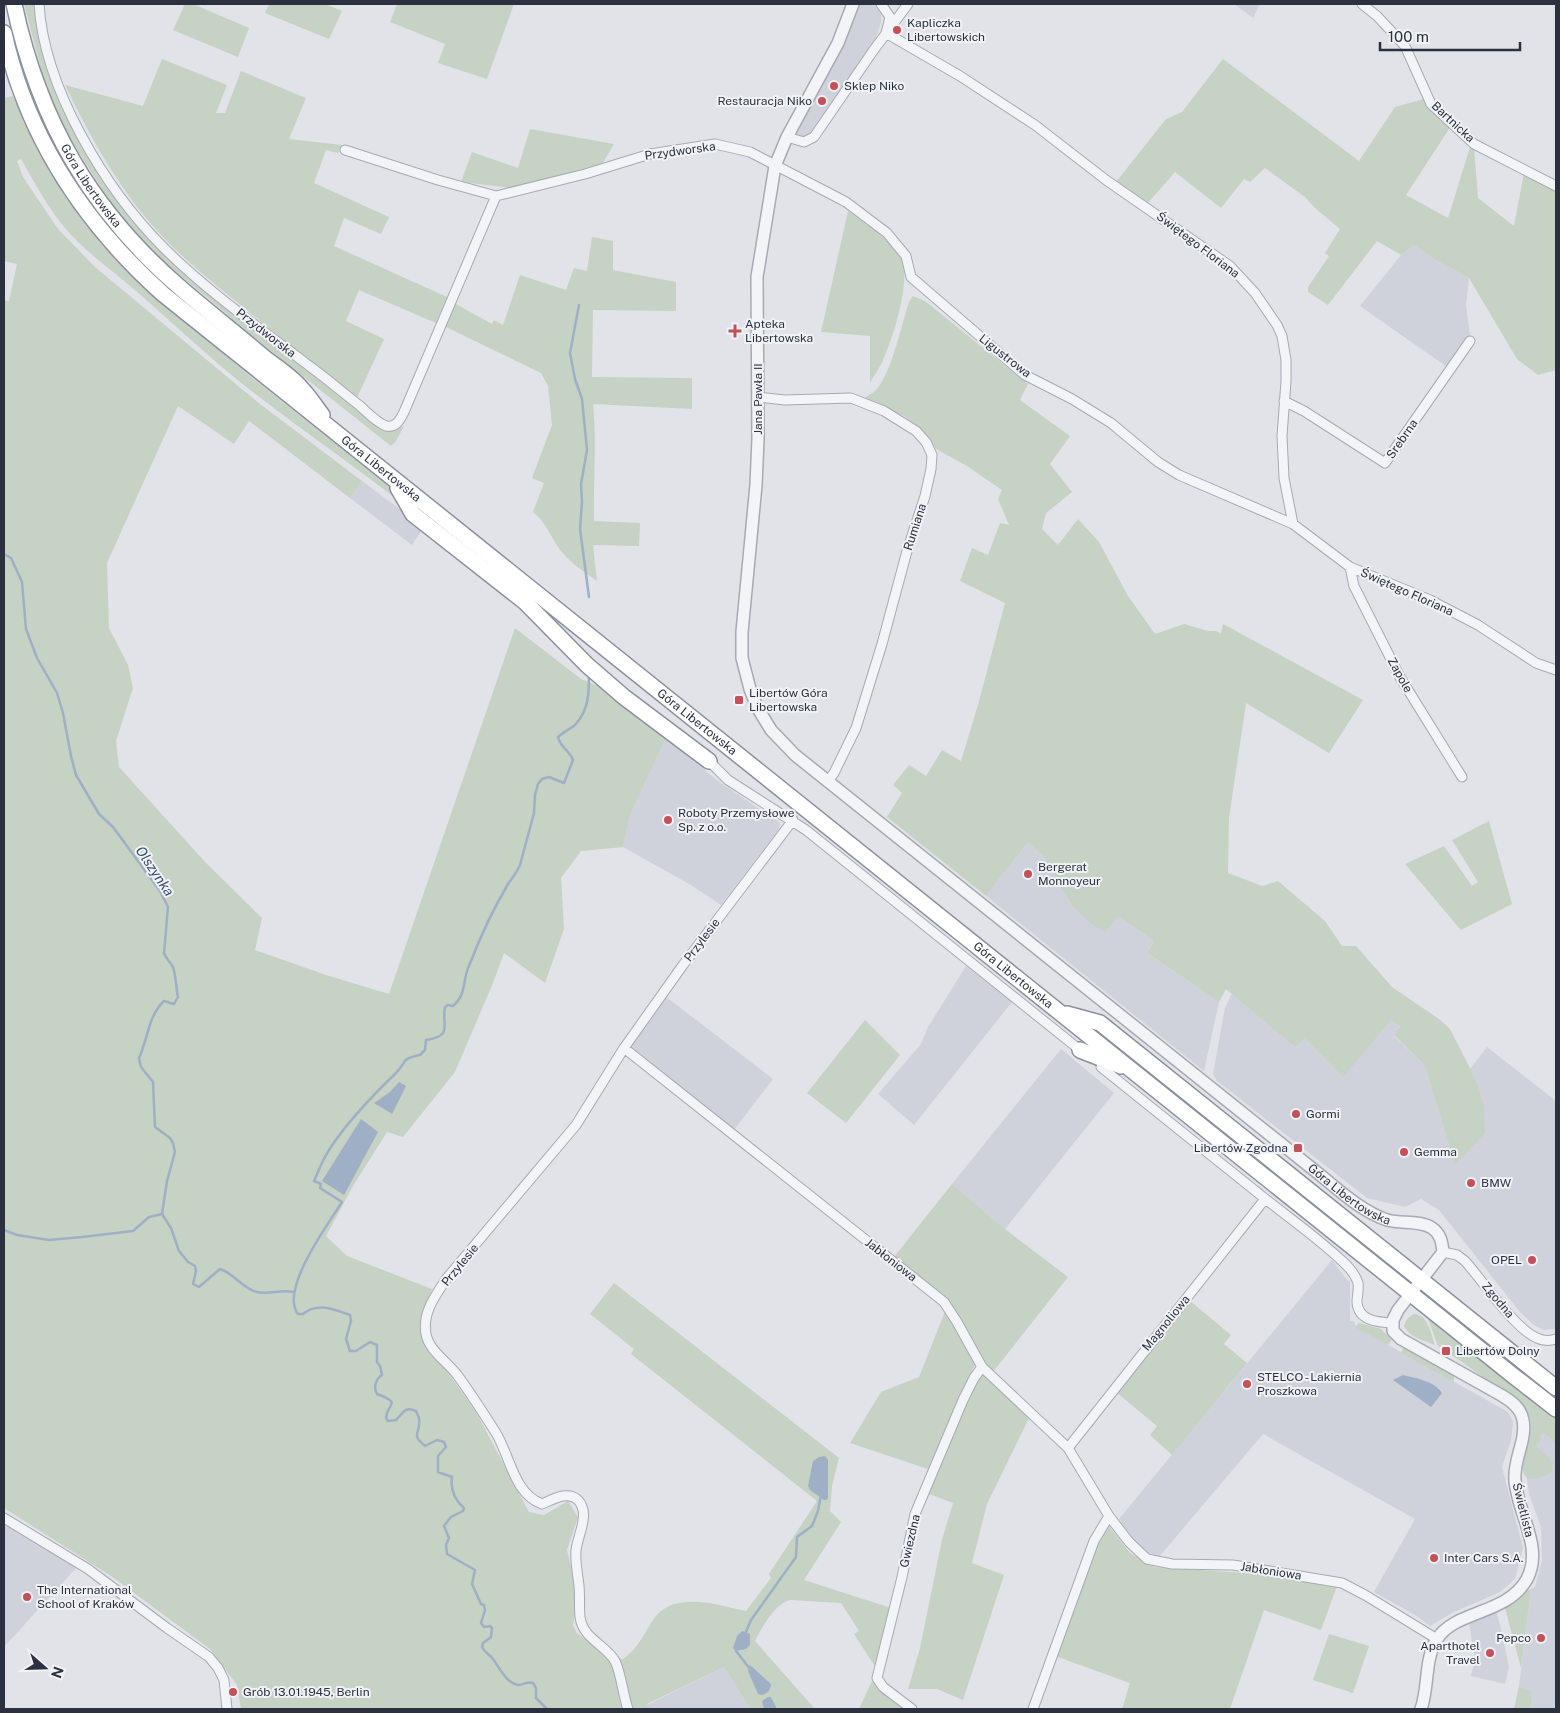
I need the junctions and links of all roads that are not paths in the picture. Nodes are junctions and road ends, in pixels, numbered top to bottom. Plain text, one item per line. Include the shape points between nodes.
1 (14, 4) edge
2 (39, 4) edge
3 (853, 4) edge
4 (881, 4) edge
5 (908, 4) edge
6 (1362, 4) edge
7 (4, 33) edge
8 (886, 33) junction
9 (787, 137) junction
10 (345, 150) dead end
11 (776, 166) junction
12 (1556, 186) edge
13 (496, 196) junction
14 (1470, 341) dead end
15 (758, 397) junction
16 (1284, 401) junction
17 (334, 432) junction
18 (392, 478) junction
19 (1293, 524) junction
20 (1350, 567) junction
21 (1556, 670) edge
22 (709, 761) joint
23 (1462, 777) dead end
24 (828, 781) junction
25 (793, 820) junction
26 (1059, 1011) junction
27 (624, 1048) junction
28 (1080, 1050) joint
29 (1101, 1067) dead end
30 (1135, 1072) junction
31 (1265, 1199) junction
32 (1443, 1252) junction
33 (1420, 1280) junction
34 (1410, 1293) junction
35 (1392, 1323) junction
36 (1556, 1340) edge
37 (982, 1368) junction
38 (1556, 1388) edge
39 (1556, 1408) edge
40 (1068, 1448) junction
41 (1109, 1516) junction
42 (4, 1518) edge
43 (1437, 1639) junction
44 (227, 1709) edge
45 (628, 1709) edge
46 (912, 1709) edge
47 (1034, 1709) edge
48 (1420, 1709) edge

1 - 17 highway, Góra Libertowska via 29,61 47,110 70,157 110,216 164,273 300,386
2 - 13 street, Przydworska via 47,56 61,94 87,145 130,211 165,249 208,287 386,426 395,425 404,412
3 - 9 street, Jana Pawła II via 838,43
4 - 8 street via 890,18
5 - 8 street
6 - 12 street, Bartnicka via 1405,46 1431,104 1474,144
7 - 17 highway, Góra Libertowska via 16,76 41,137 65,182 103,234 173,303
8 - 9 street via 814,137 804,142
8 - 16 street, Świętego Floriana via 960,76 1032,124 1236,272 1278,325 1286,360
9 - 11 street, Jana Pawła II
10 - 13 street, Przydworska
11 - 13 street, Przydworska via 750,152 715,144 650,154
11 - 15 street, Jana Pawła II via 757,277
11 - 19 street, Ligustrowa via 846,202 886,233 906,256 911,277 1025,375 1111,423 1179,475
14 - 16 street, Srebrna via 1385,463
15 - 24 street, Jana Pawła II via 756,485 742,662 752,696 771,730
15 - 24 street, Rumiana via 785,400 851,398 884,411 916,431 932,455 925,496 856,728
16 - 19 street, Świętego Floriana via 1284,478
17 - 18 highway, Góra Libertowska
18 - 22 highway via 413,514 525,602 587,665 624,697
18 - 26 highway, Góra Libertowska
19 - 20 street, Świętego Floriana
20 - 21 street, Świętego Floriana via 1430,600 1478,625 1536,663
20 - 23 street, Zapole via 1354,586 1400,677
22 - 25 street, Góra Libertowska via 728,780
24 - 32 street, Góra Libertowska via 1356,1204 1388,1220 1433,1228 1440,1236
25 - 27 street, Przylesie
25 - 28 street, Góra Libertowska
26 - 30 highway, Góra Libertowska
26 - 33 highway, Góra Libertowska via 1100,1023
27 - 37 street, Jabłoniowa via 944,1302
27 - 45 street, Przylesie via 576,1125 447,1278 430,1305 426,1335 432,1347 457,1374 497,1435 531,1500 542,1504 564,1495 578,1500 582,1507 584,1517 576,1552 580,1618 584,1630 616,1664
28 - 30 highway
29 - 31 street
30 - 34 highway, Góra Libertowska
31 - 35 street via 1311,1233 1348,1267 1357,1281 1358,1308 1364,1316
31 - 40 street, Magnoliowa
32 - 33 street
32 - 36 street, Zgodna via 1457,1255 1465,1261 1527,1332 1538,1339
33 - 34 street
33 - 38 highway, Góra Libertowska
34 - 35 street
34 - 39 highway, Góra Libertowska
35 - 43 street, Świetlista via 1393,1331 1401,1339 1512,1402 1524,1423 1515,1481 1531,1543 1533,1563 1530,1571 1523,1585 1510,1598 1451,1625
37 - 40 street, Jabłoniowa
37 - 46 street, Gwiezdna via 963,1400 915,1514 877,1678 883,1687
40 - 41 street, Jabłoniowa
41 - 43 street, Jabłoniowa via 1147,1559 1172,1564 1233,1565 1342,1583
41 - 47 street via 1094,1541
42 - 44 street via 88,1569 209,1657 224,1680
43 - 48 street, Świetlista via 1429,1659

